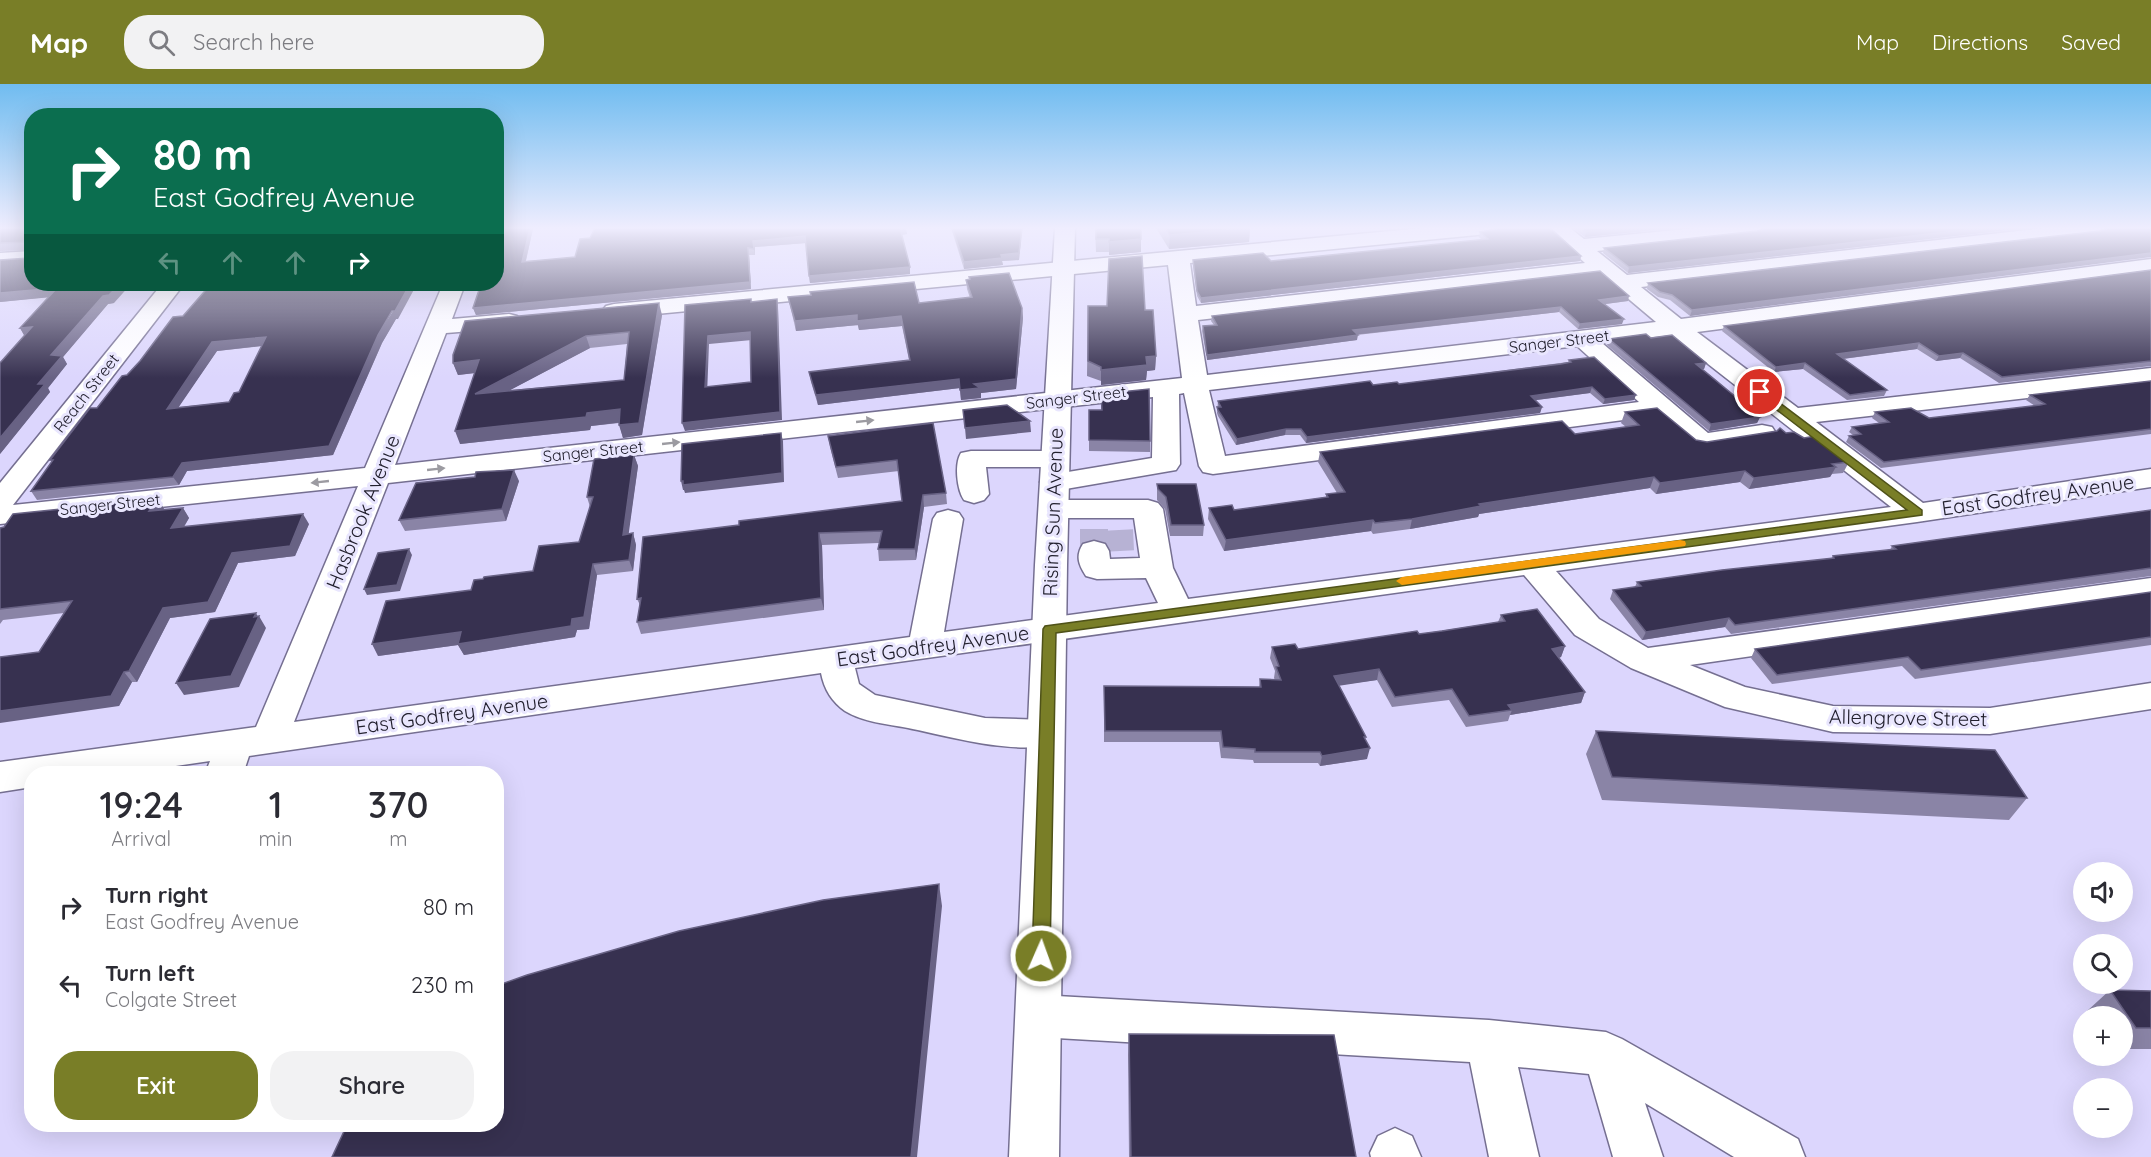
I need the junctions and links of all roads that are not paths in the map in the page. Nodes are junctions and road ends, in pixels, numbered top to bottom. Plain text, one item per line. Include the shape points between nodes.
1 (957, 278) edge
2 (1063, 278) edge
3 (1181, 278) edge
4 (1570, 278) edge
5 (1619, 278) edge
6 (2055, 278) edge
7 (167, 291) edge
8 (451, 291) edge
9 (588, 313) edge
10 (1186, 314) junction
11 (530, 318) edge
12 (438, 327) junction
13 (1676, 327) junction
14 (1582, 338) junction
15 (2151, 376) edge
16 (1196, 383) junction
17 (1166, 387) junction
18 (1057, 399) junction
19 (1660, 406) junction
20 (1793, 417) junction
21 (1762, 433) edge
22 (378, 476) junction
23 (2151, 478) edge
24 (1054, 483) junction
25 (974, 494) dead end
26 (0, 502) edge
27 (1917, 513) junction
28 (0, 515) edge
29 (948, 519) dead end
30 (1107, 539) junction
31 (1531, 563) junction
32 (1051, 565) junction
33 (1157, 568) junction
34 (2151, 588) edge
35 (1179, 613) junction
36 (1050, 629) junction
37 (925, 647) junction
38 (837, 659) junction
39 (1643, 660) junction
40 (2151, 696) edge
41 (1046, 750) junction
42 (242, 753) edge
43 (111, 766) edge
44 (24, 775) edge
45 (0, 777) edge
46 (1039, 1016) junction
47 (1489, 1042) junction
48 (1606, 1054) junction
49 (1035, 1157) edge
50 (1514, 1157) edge
51 (1638, 1157) edge
52 (1780, 1157) edge

1 - 9 street
2 - 18 street, Rising Sun Avenue
3 - 10 street
4 - 10 street
5 - 13 street
6 - 13 street, Sanger Street
7 - 26 street, Reach Street
8 - 12 street, Hasbrook Avenue
10 - 16 street
11 - 12 street
12 - 22 street, Hasbrook Avenue
13 - 14 street, Sanger Street
13 - 20 street
14 - 16 street, Sanger Street
14 - 19 street
15 - 20 street
16 - 17 street, Sanger Street
16 - 19 street via 1213,466
17 - 18 street, Sanger Street
17 - 24 street via 1166,464
22 -> 18 street, Sanger Street
18 - 24 street, Rising Sun Avenue
19 - 21 street via 1702,442
20 - 27 street
22 -> 28 street, Sanger Street
22 - 42 street, Hasbrook Avenue
23 - 27 street, East Godfrey Avenue
24 - 25 street via 971,459
24 - 30 street
24 - 32 street, Rising Sun Avenue
27 - 31 street, East Godfrey Avenue
29 - 37 street
30 - 32 street
30 - 33 street
30 - 33 street via 1148,508
31 - 35 street, East Godfrey Avenue
31 - 39 street, Allengrove Street via 1587,627
32 - 36 street, Rising Sun Avenue
33 - 35 street
34 - 39 street
35 - 36 street, East Godfrey Avenue
36 - 37 street, East Godfrey Avenue
36 - 41 street, Rising Sun Avenue
37 - 38 street, East Godfrey Avenue
38 - 41 street via 840,685 848,697 866,706 985,731
38 - 42 street, East Godfrey Avenue
39 - 40 street, Allengrove Street via 1737,698 1833,719 1990,721
41 - 46 street, Rising Sun Avenue
42 - 43 street, East Godfrey Avenue
44 - 45 street, East Godfrey Avenue
46 - 47 street
46 - 49 street, Rising Sun Avenue
47 - 48 street
47 - 50 street
48 - 51 street
48 - 52 street

